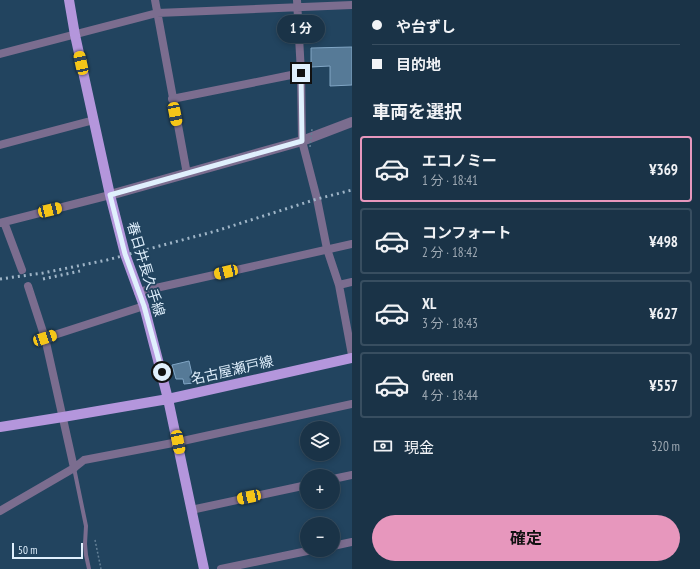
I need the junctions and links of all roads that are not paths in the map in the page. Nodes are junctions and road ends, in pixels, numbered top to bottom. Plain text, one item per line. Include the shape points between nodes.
1 (69, 0) edge
2 (155, 0) edge
3 (297, 4) edge
4 (352, 4) edge
5 (157, 13) junction
6 (75, 35) junction
7 (0, 54) edge
8 (301, 73) junction
9 (172, 99) junction
10 (94, 120) junction
11 (352, 122) edge
12 (306, 144) junction
13 (0, 145) edge
14 (187, 174) junction
15 (110, 195) junction
16 (2, 222) edge
17 (352, 244) edge
18 (327, 249) junction
19 (22, 270) dead end
20 (352, 282) edge
21 (339, 285) junction
22 (28, 286) dead end
23 (138, 292) junction
24 (144, 306) junction
25 (45, 338) junction
26 (352, 354) edge
27 (352, 358) edge
28 (168, 399) junction
29 (352, 404) edge
30 (63, 417) junction
31 (0, 427) edge
32 (178, 442) junction
33 (74, 468) junction
34 (352, 475) edge
35 (340, 478) edge
36 (300, 487) edge
37 (191, 510) junction
38 (0, 511) edge
39 (352, 542) edge
40 (340, 545) edge
41 (300, 553) edge
42 (89, 569) edge
43 (204, 569) edge
44 (221, 569) edge

1 - 6 main road, 春日井長久手線
2 - 5 street
3 - 4 street
3 - 5 street
3 - 8 street
5 - 6 street
5 - 9 street
6 - 7 street
6 - 10 main road, 春日井長久手線
8 - 9 street
8 - 12 street
9 - 14 street
10 - 13 street
10 - 15 main road, 春日井長久手線
11 - 12 street
12 - 14 street
12 - 18 street
14 - 15 street
15 - 16 street
15 - 23 main road, 春日井長久手線
16 - 19 street
17 - 18 street
18 - 21 street
18 - 23 street
20 - 21 street
21 - 26 street
22 - 25 street
23 - 24 main road, 春日井長久手線
24 - 25 street
24 - 28 main road, 春日井長久手線
25 - 30 street
27 - 28 main road, 名古屋瀬戸線
28 - 30 main road, 名古屋瀬戸線
28 - 32 main road, 春日井長久手線
29 - 32 street
30 - 31 main road, 名古屋瀬戸線
30 - 33 street
32 - 33 street via 84,460
32 - 37 main road, 春日井長久手線
33 - 38 street
33 - 42 lane via 86,526 85,550
34 - 35 street
36 - 37 street
37 - 43 main road, 春日井長久手線
39 - 40 street
41 - 44 street

